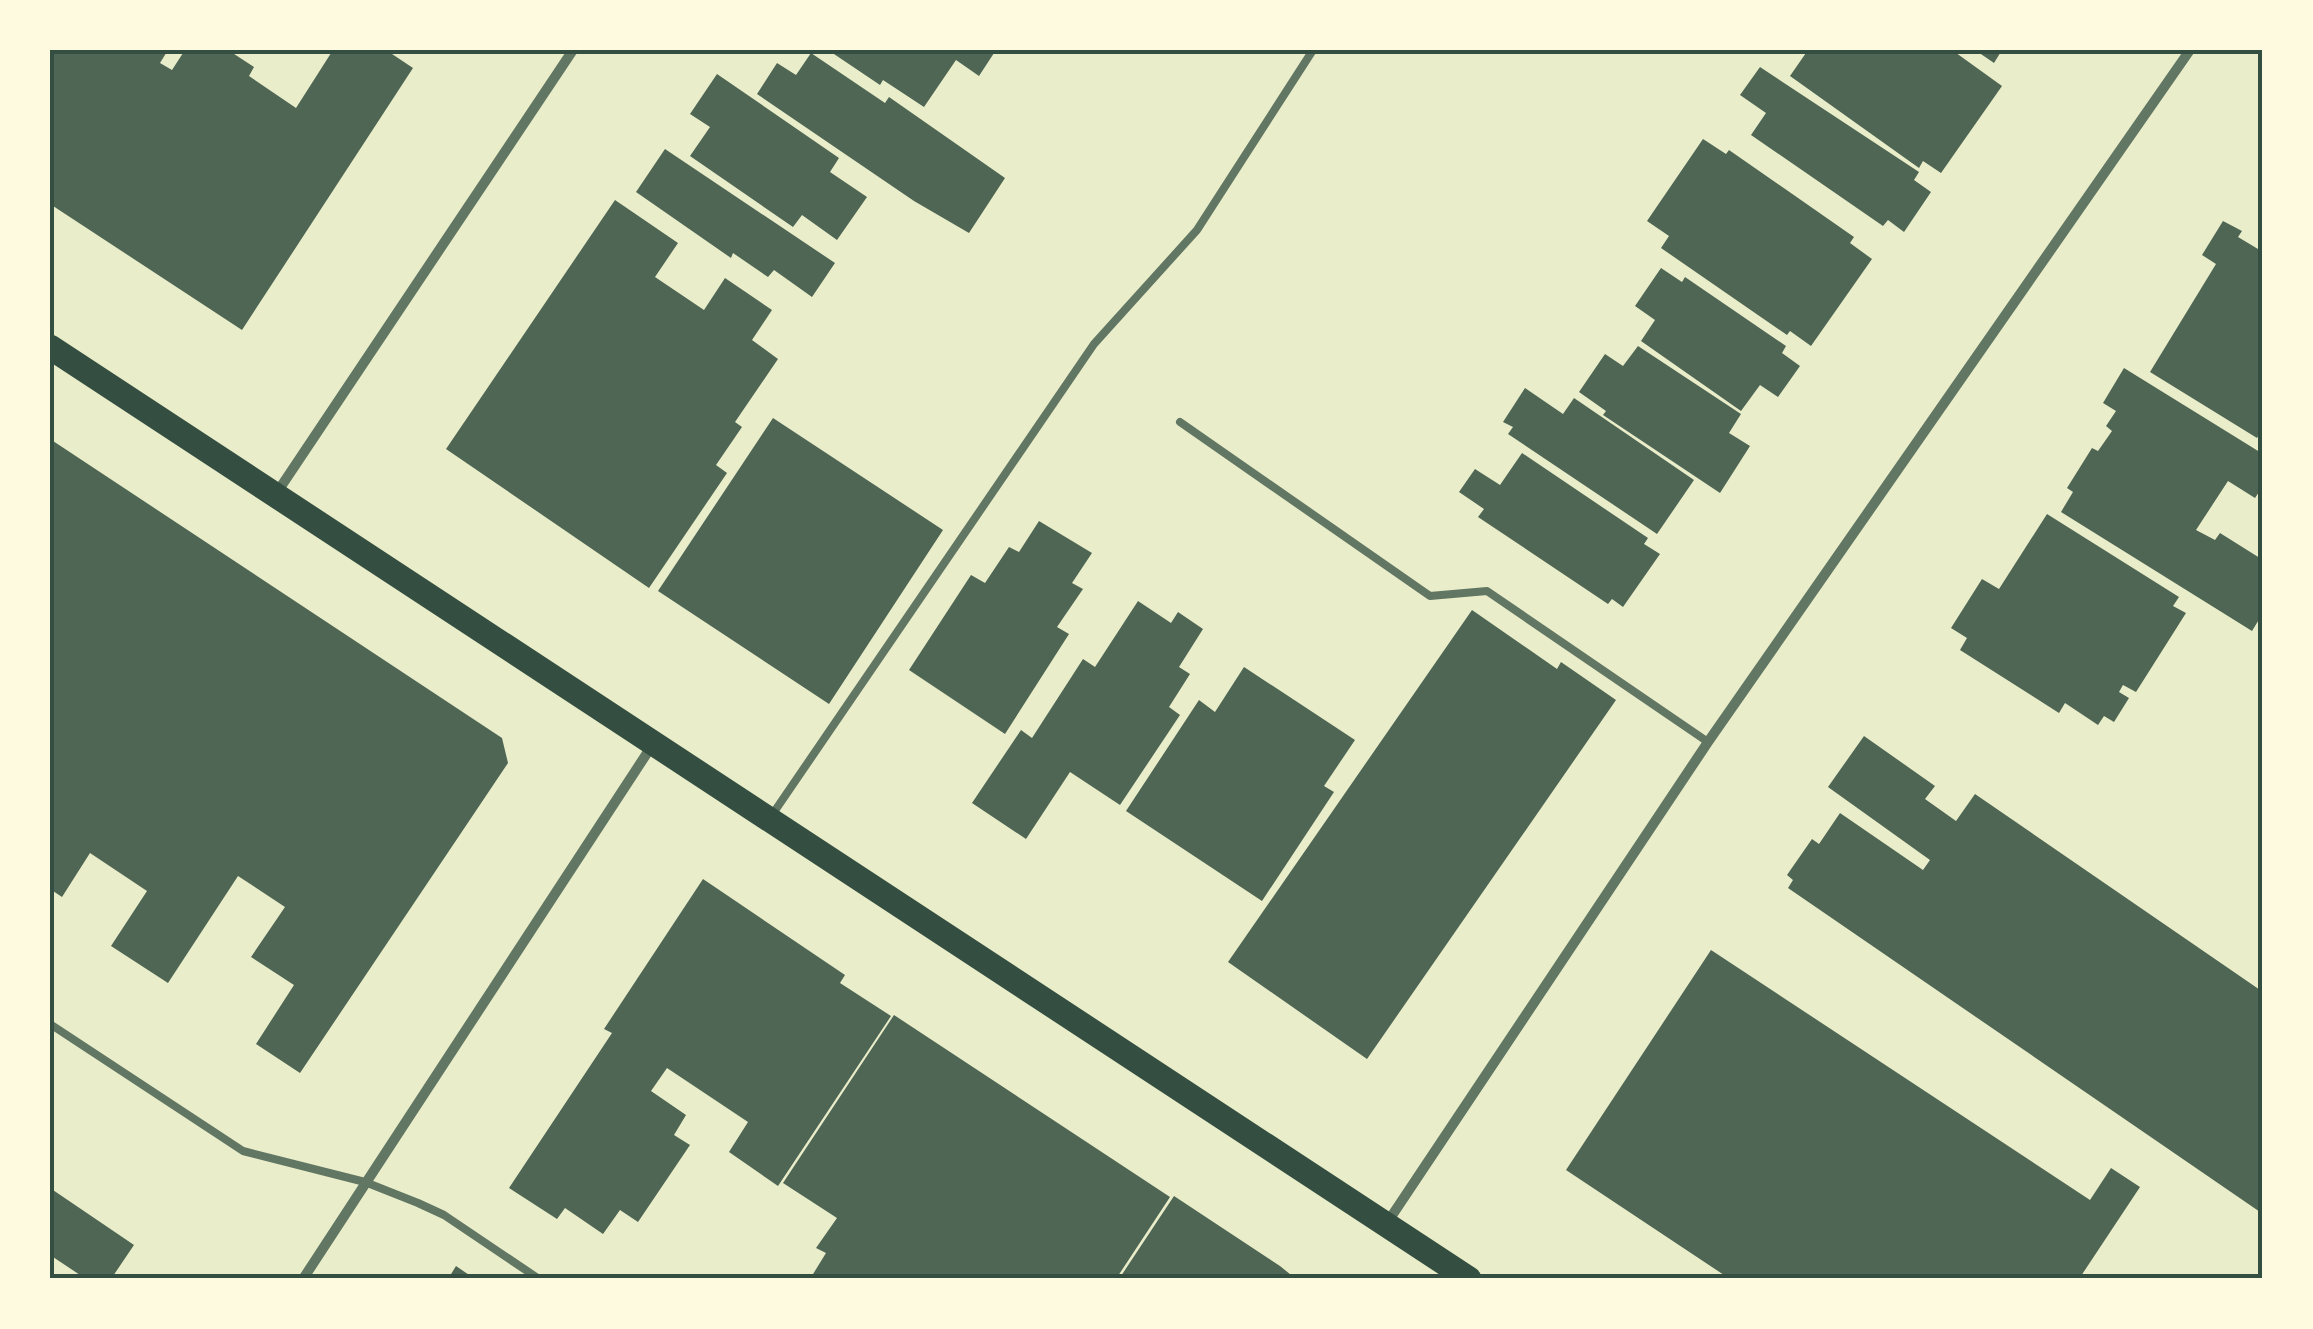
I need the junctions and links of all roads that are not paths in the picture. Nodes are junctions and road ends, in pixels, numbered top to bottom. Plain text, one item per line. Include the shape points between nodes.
1 (573, 50) edge
2 (1313, 50) edge
3 (2190, 50) edge
4 (50, 347) edge
5 (1180, 422) dead end
6 (275, 495) junction
7 (1708, 742) junction
8 (653, 743) junction
9 (770, 818) junction
10 (50, 1024) edge
11 (365, 1182) junction
12 (1386, 1224) junction
13 (303, 1279) edge
14 (539, 1279) edge
15 (1469, 1279) edge

1 - 6 street
2 - 9 lane via 1196,230 1094,344
3 - 7 street
4 - 6 main road
5 - 7 lane via 1430,596 1487,591
6 - 8 main road
7 - 12 street
8 - 9 main road
8 - 11 street
9 - 12 main road
10 - 11 lane via 242,1151
11 - 13 street
11 - 14 lane via 444,1216
12 - 15 main road

